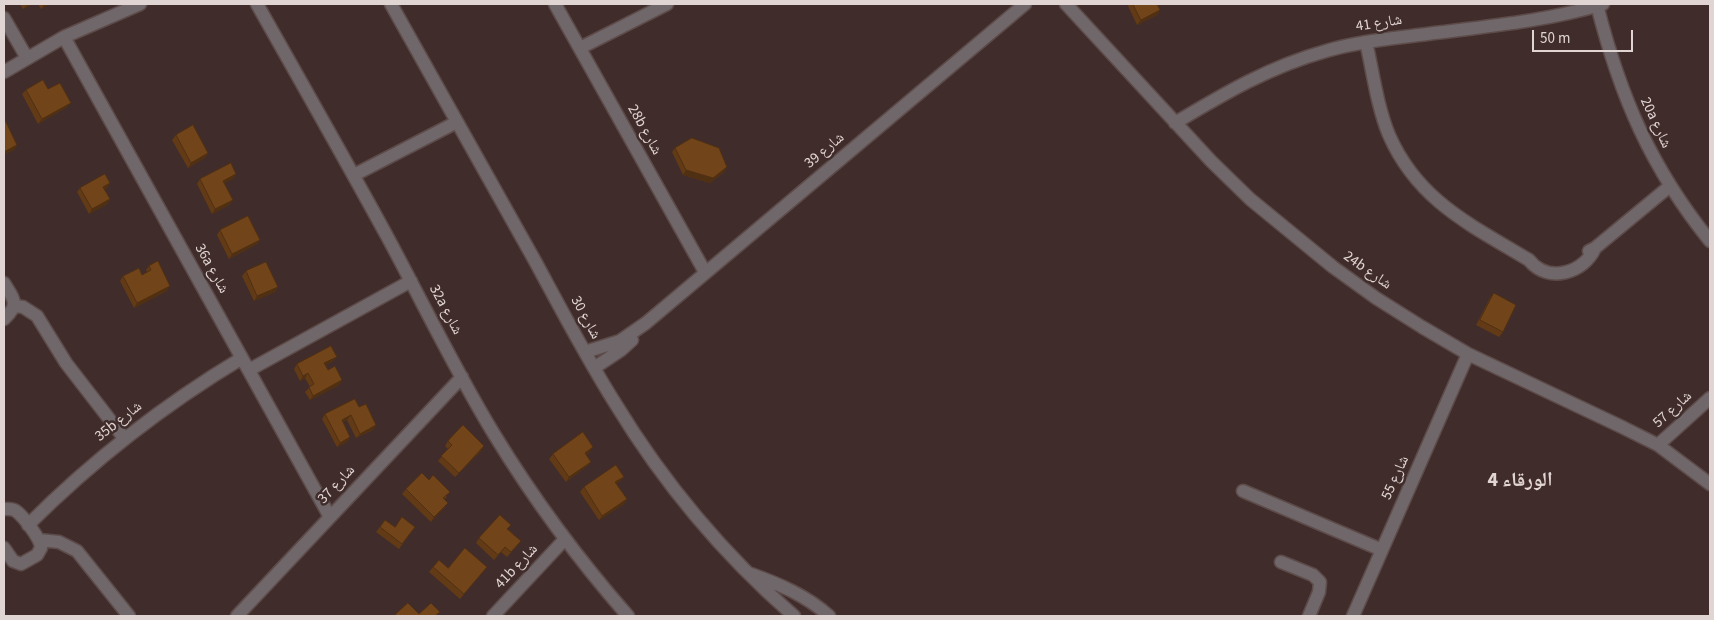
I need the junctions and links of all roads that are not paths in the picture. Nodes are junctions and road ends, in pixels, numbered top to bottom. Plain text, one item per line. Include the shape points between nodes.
1 (140, 4) edge
2 (257, 4) edge
3 (391, 4) edge
4 (555, 4) edge
5 (667, 4) edge
6 (1025, 4) edge
7 (1066, 4) edge
8 (1600, 5) edge
9 (4, 18) edge
10 (64, 37) junction
11 (1366, 42) junction
12 (580, 48) junction
13 (27, 58) junction
14 (4, 72) edge
15 (457, 122) junction
16 (1175, 123) junction
17 (354, 175) junction
18 (1670, 186) junction
19 (1710, 240) edge
20 (705, 272) junction
21 (411, 281) junction
22 (4, 283) edge
23 (15, 306) junction
24 (4, 319) edge
25 (646, 323) junction
26 (586, 352) junction
27 (1468, 354) junction
28 (242, 358) junction
29 (594, 368) junction
30 (249, 370) junction
31 (462, 377) junction
32 (1710, 398) edge
33 (124, 438) junction
34 (1658, 446) junction
35 (1710, 484) edge
36 (1243, 491) dead end
37 (4, 509) edge
38 (330, 517) junction
39 (28, 525) junction
40 (565, 539) junction
41 (40, 540) junction
42 (4, 548) edge
43 (1382, 550) junction
44 (1281, 562) dead end
45 (748, 574) junction
46 (129, 616) edge
47 (237, 616) edge
48 (493, 616) edge
49 (628, 616) edge
50 (794, 616) edge
51 (829, 616) edge
52 (1309, 616) edge
53 (1353, 616) edge

1 - 10 street
2 - 17 street, 32a شارع
3 - 15 street, شارع 30
4 - 12 street, 28b شارع
5 - 12 street
6 - 20 street, شارع 39
7 - 16 street, 24b شارع
8 - 11 street, شارع 41 via 1518,22
8 - 18 street, 20a شارع via 1607,44 1629,108
9 - 13 street
10 - 13 street
10 - 28 street, 36a شارع
11 - 16 street, شارع 41 via 1286,63 1248,80
11 - 18 street via 1381,111 1399,155 1412,175 1446,209 1529,260 1555,267 1576,261
12 - 20 street, 28b شارع
13 - 14 street
15 - 17 street
15 - 26 street, شارع 30
16 - 27 street, 24b شارع via 1250,198 1326,262 1376,298
17 - 21 street, 32a شارع
18 - 19 street, 20a شارع
20 - 25 street, شارع 39
21 - 30 street
21 - 31 street, 32a شارع
22 - 23 street
23 - 24 street
23 - 33 street via 24,307 37,316 66,363
25 - 26 street, شارع 39 via 620,341
25 - 29 street, شارع 39 via 628,344
26 - 29 street, شارع 30
27 - 34 street, 24b شارع
27 - 43 street, شارع 55
28 - 30 street, 36a شارع
28 - 33 street, 35b شارع via 181,396
29 - 45 street, شارع 30 via 664,475
30 - 38 street, 36a شارع
31 - 38 street, شارع 37
31 - 40 street, 32a شارع via 499,441
32 - 34 street, شارع 57
33 - 39 street, 35b شارع
34 - 35 street, 24b شارع
36 - 43 street
37 - 39 street via 16,512
38 - 47 street, شارع 37
39 - 41 street
40 - 48 street, 41b شارع
40 - 49 street, 32a شارع
41 - 42 street via 40,552 25,563 14,562
41 - 46 street via 59,542 77,551
43 - 53 street, شارع 55
44 - 52 street via 1313,575 1320,582 1320,592
45 - 50 street, شارع 30
45 - 51 street via 799,594

